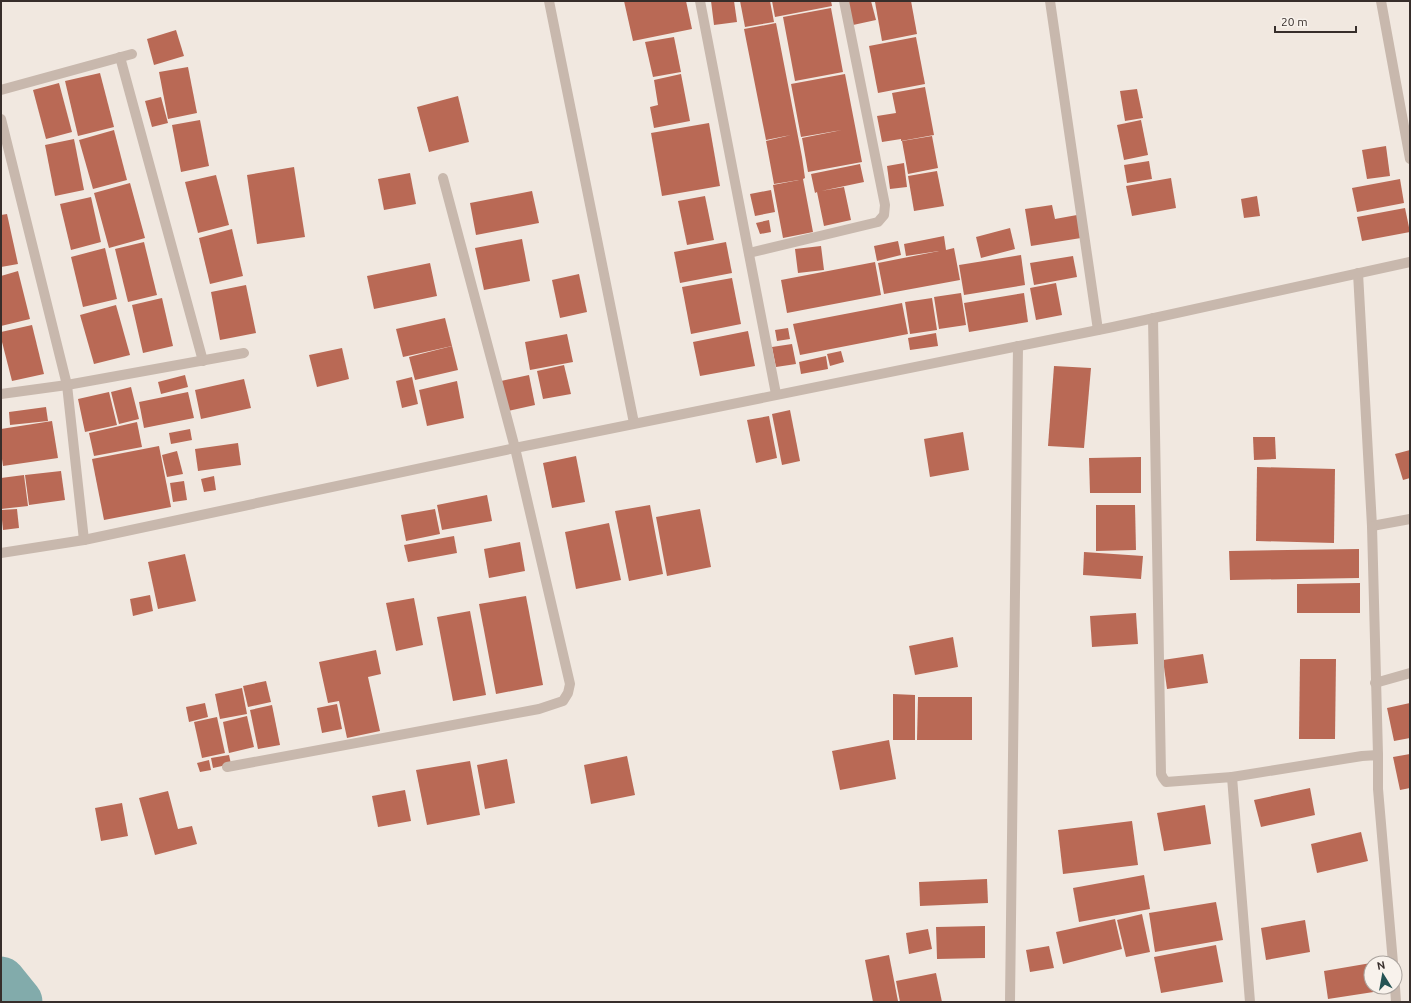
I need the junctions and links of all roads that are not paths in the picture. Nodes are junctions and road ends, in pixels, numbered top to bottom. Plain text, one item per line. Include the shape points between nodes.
1 (549, 1) edge
2 (700, 1) edge
3 (844, 1) edge
4 (1050, 1) edge
5 (1381, 1) edge
6 (132, 54) dead end
7 (120, 57) junction
8 (1, 90) edge
9 (1, 119) edge
10 (1410, 159) edge
11 (443, 178) dead end
12 (749, 252) junction
13 (1410, 262) edge
14 (1358, 273) junction
15 (1152, 318) junction
16 (1098, 330) junction
17 (1018, 346) junction
18 (244, 354) dead end
19 (203, 360) junction
20 (67, 385) junction
21 (1, 394) edge
22 (776, 394) junction
23 (634, 423) junction
24 (515, 448) junction
25 (1410, 519) edge
26 (1372, 526) junction
27 (84, 540) junction
28 (1, 552) edge
29 (1410, 673) edge
30 (1375, 683) junction
31 (1378, 755) junction
32 (227, 767) dead end
33 (1232, 777) junction
34 (1392, 955) edge
35 (1010, 1002) edge
36 (1250, 1002) edge

1 - 23 street
2 - 12 street
3 - 12 street via 885,206 884,215 878,222
4 - 16 street
5 - 10 street
6 - 7 street
7 - 8 street
7 - 19 street
9 - 20 street
11 - 24 street
12 - 22 street
13 - 14 street
14 - 15 street
14 - 26 street
15 - 16 street
15 - 33 street via 1161,774 1166,782
16 - 17 street
17 - 22 street
17 - 35 street
18 - 19 street
19 - 20 street
20 - 21 street
20 - 27 street
22 - 23 street
23 - 24 street
24 - 27 street
24 - 32 street via 570,684 563,701 539,709
25 - 26 street
26 - 30 street
27 - 28 street
29 - 30 street
30 - 31 street
31 - 33 street
31 - 34 street via 1378,789
33 - 36 street

